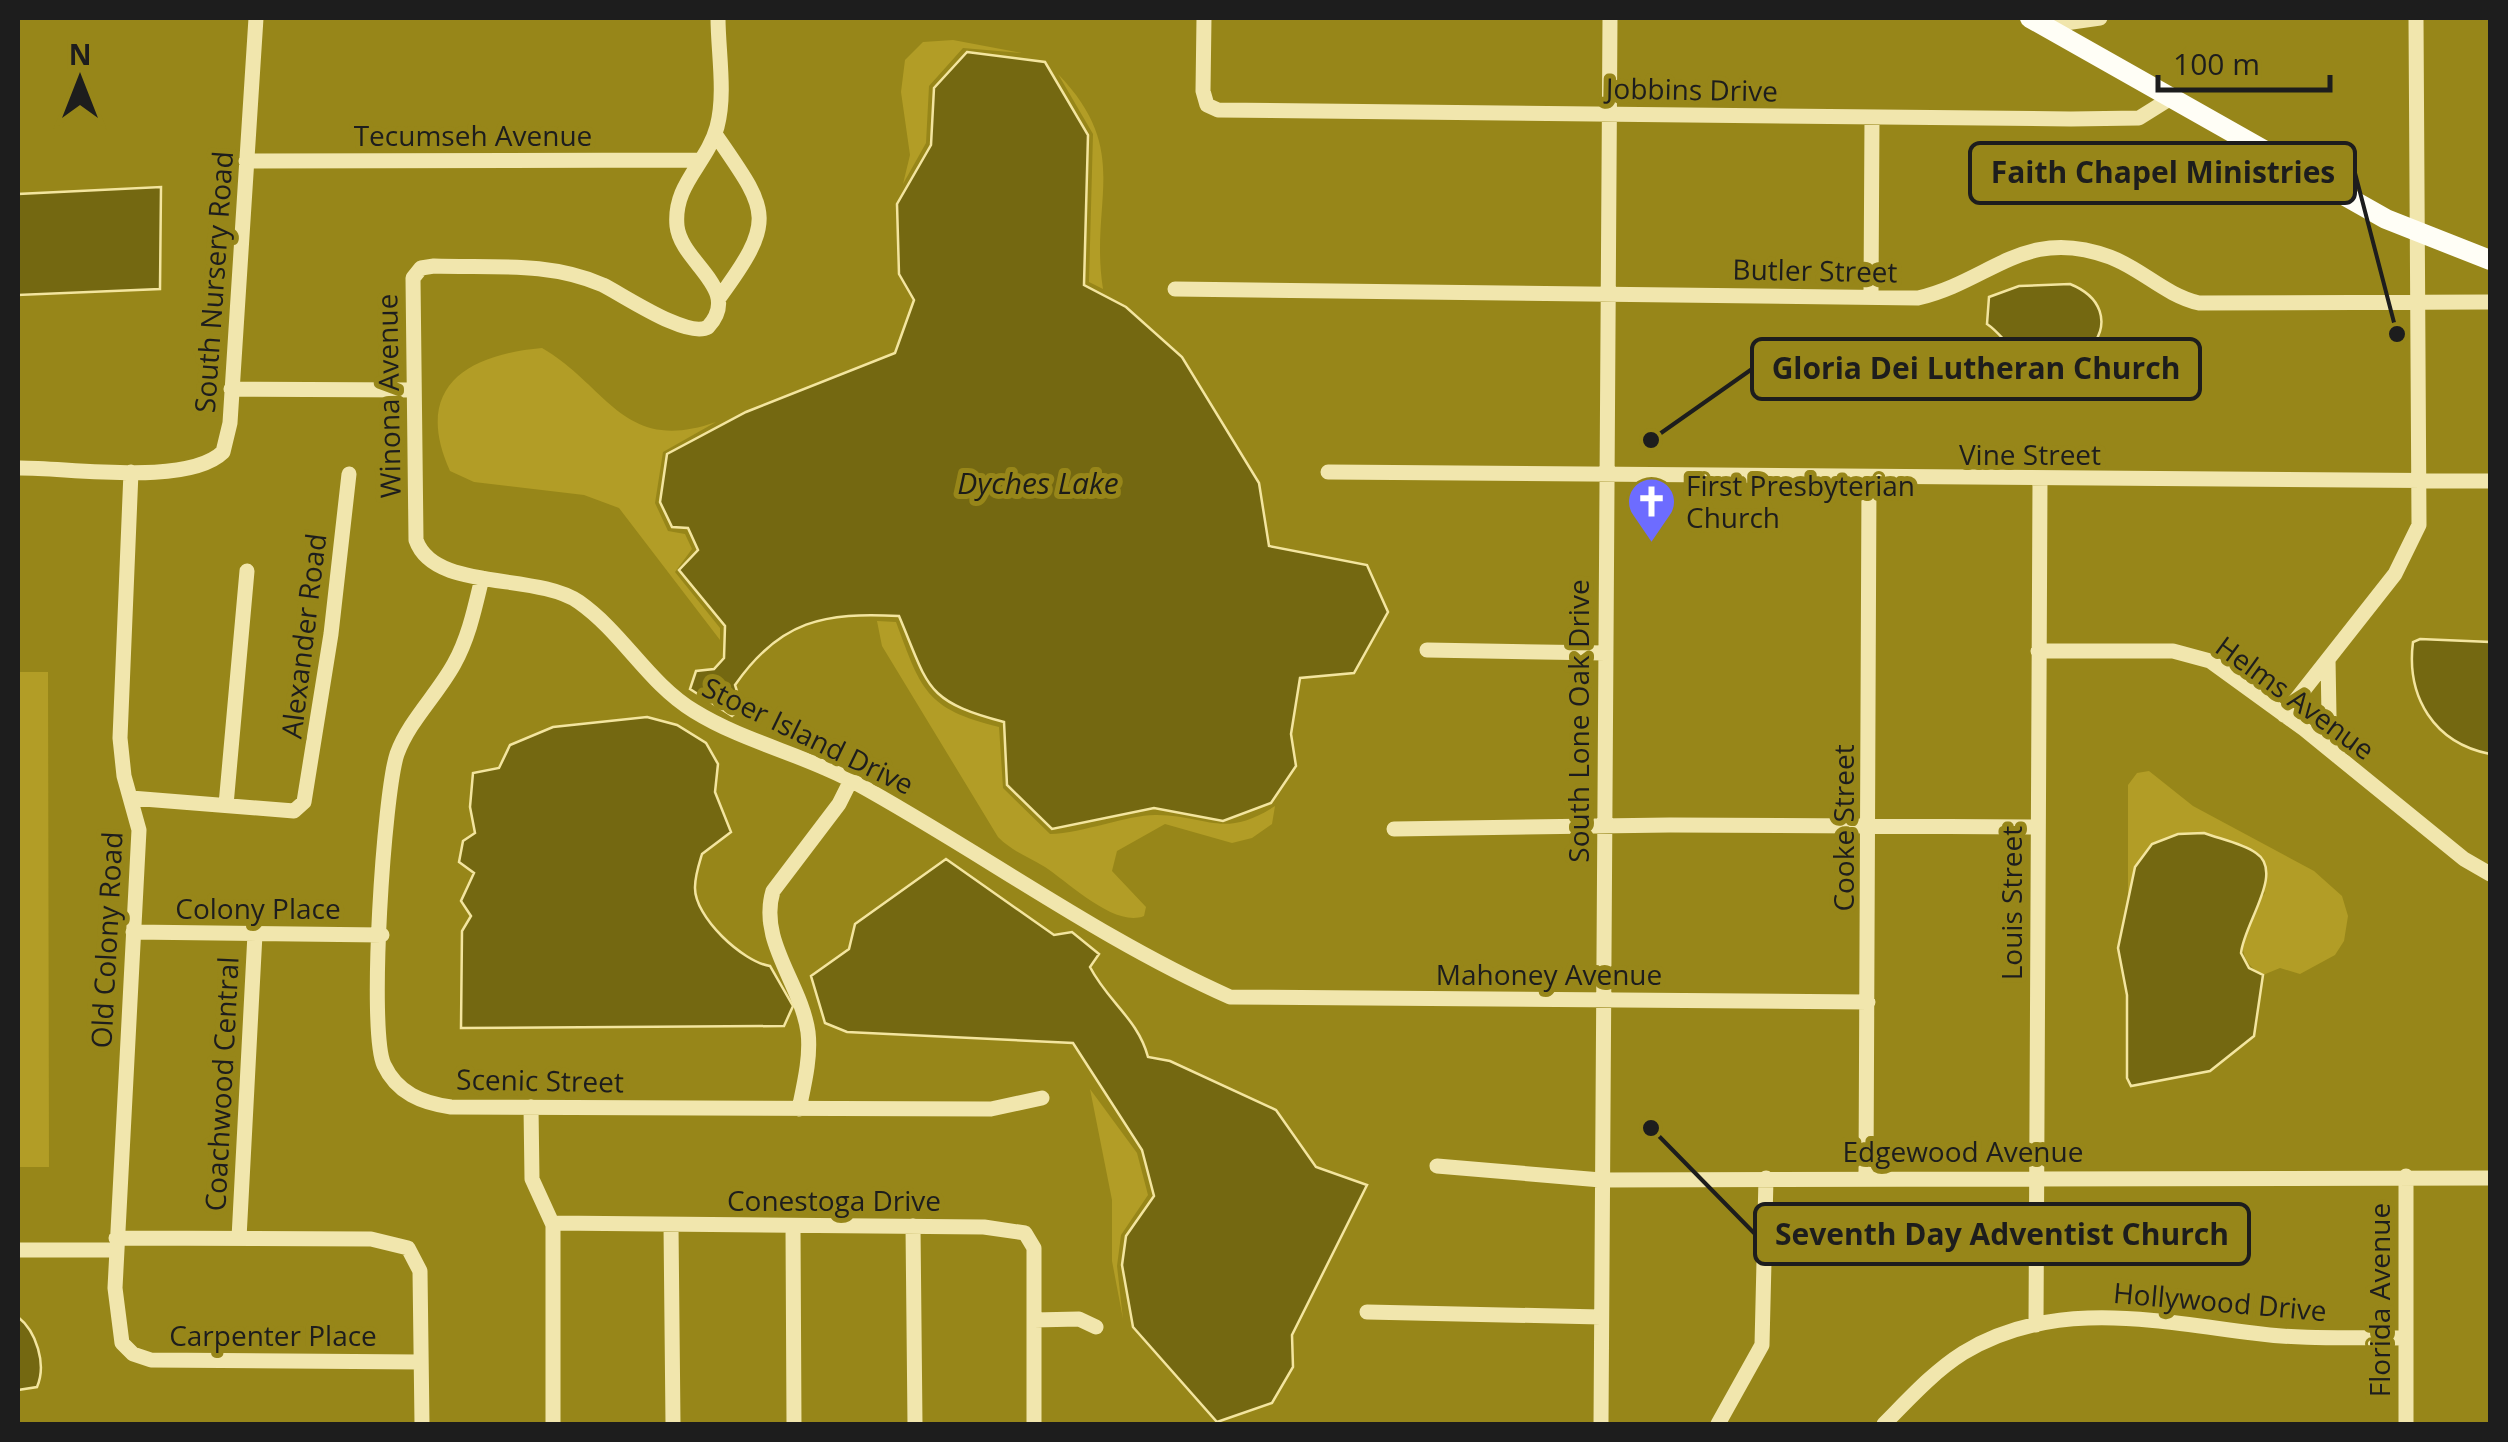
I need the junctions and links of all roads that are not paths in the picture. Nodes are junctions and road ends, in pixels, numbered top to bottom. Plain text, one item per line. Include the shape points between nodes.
1 (256, 18) edge
2 (718, 18) edge
3 (1204, 18) edge
4 (1610, 18) edge
5 (2100, 18) edge
6 (2416, 18) edge
7 (2037, 22) edge
8 (2171, 98) junction
9 (1609, 114) junction
10 (1872, 116) junction
11 (715, 134) junction
12 (700, 160) junction
13 (246, 161) junction
14 (2418, 233) junction
15 (2490, 260) edge
16 (1175, 289) dead end
17 (1608, 294) junction
18 (1870, 296) junction
19 (718, 298) junction
20 (2420, 302) junction
21 (2490, 302) edge
22 (231, 390) junction
23 (414, 390) junction
24 (18, 468) edge
25 (131, 472) junction
26 (1328, 472) dead end
27 (349, 474) dead end
28 (1606, 476) junction
29 (1869, 479) junction
30 (2040, 481) junction
31 (2422, 482) junction
32 (2490, 482) edge
33 (247, 571) dead end
34 (482, 578) junction
35 (1427, 650) dead end
36 (2038, 651) junction
37 (1605, 653) junction
38 (2328, 659) junction
39 (2284, 715) junction
40 (2338, 756) junction
41 (851, 780) junction
42 (131, 798) junction
43 (226, 805) junction
44 (1604, 826) junction
45 (1868, 827) junction
46 (2038, 828) junction
47 (1394, 830) dead end
48 (2490, 874) edge
49 (133, 932) junction
50 (255, 934) junction
51 (382, 935) junction
52 (1230, 997) joint
53 (1602, 1000) junction
54 (1868, 1002) junction
55 (1042, 1098) dead end
56 (531, 1107) junction
57 (799, 1109) junction
58 (1437, 1166) dead end
59 (2036, 1176) junction
60 (2406, 1176) junction
61 (1866, 1177) junction
62 (1766, 1178) junction
63 (2490, 1178) edge
64 (1601, 1180) junction
65 (552, 1224) junction
66 (671, 1225) junction
67 (793, 1226) junction
68 (913, 1226) junction
69 (239, 1238) junction
70 (116, 1244) junction
71 (18, 1250) edge
72 (1367, 1312) dead end
73 (1601, 1317) junction
74 (1034, 1320) junction
75 (2036, 1324) junction
76 (1096, 1327) dead end
77 (2406, 1338) junction
78 (128, 1350) joint
79 (420, 1362) junction
80 (422, 1424) edge
81 (552, 1424) edge
82 (673, 1424) edge
83 (794, 1424) edge
84 (914, 1424) edge
85 (1034, 1424) edge
86 (1601, 1424) edge
87 (1718, 1424) edge
88 (1884, 1424) edge
89 (2406, 1424) edge

1 - 13 street, South Nursery Road
2 - 11 street
3 - 9 street, Jobbins Drive via 1208,105 1238,111
4 - 9 street, South Lone Oak Drive
5 - 7 street
6 - 14 street
7 - 8 main road
8 - 10 street, Jobbins Drive via 2138,118
8 - 14 main road
9 - 10 street, Jobbins Drive
9 - 17 street, South Lone Oak Drive
10 - 18 street
11 - 12 street
11 - 19 street via 750,182 760,212 751,250
12 - 13 street, Tecumseh Avenue
12 - 19 street via 682,188 677,226
13 - 22 street, South Nursery Road
14 - 15 main road
14 - 20 street
16 - 17 street, Butler Street
17 - 18 street, Butler Street
17 - 28 street, South Lone Oak Drive
18 - 20 street, Butler Street via 1929,295 2007,257 2052,247 2110,257 2199,303
19 - 23 street, Winona Avenue via 713,321 695,332 600,284 556,270 421,268 411,284
20 - 21 street, Butler Street
20 - 31 street
22 - 23 street
22 - 25 street, South Nursery Road via 221,454 185,468
23 - 34 street, Winona Avenue via 419,548 436,566
24 - 25 street
25 - 42 street, Old Colony Road via 120,738
26 - 28 street, Vine Street
27 - 43 street, Alexander Road via 304,802 294,812
28 - 29 street, Vine Street
28 - 37 street, South Lone Oak Drive
29 - 30 street, Vine Street
29 - 45 street, Cooke Street
30 - 31 street, Vine Street
30 - 36 street, Louis Street
31 - 32 street, Vine Street
31 - 38 street via 2418,525 2406,557
33 - 43 street
34 - 41 street, Stoer Island Drive via 526,583 578,601 661,688 694,711
34 - 51 street, Scenic Street via 464,644 406,734 393,767
35 - 37 street
36 - 39 street, Helms Avenue via 2185,652 2210,661
36 - 46 street, Louis Street
37 - 44 street, South Lone Oak Drive
38 - 39 street
38 - 40 street
39 - 40 street, Helms Avenue
40 - 48 street, Helms Avenue
41 - 52 street, Stoer Island Drive via 1176,972
41 - 57 street via 769,903 771,931 808,1034
42 - 43 street
42 - 49 street, Old Colony Road via 139,830
44 - 45 street
44 - 47 street
44 - 53 street, South Lone Oak Drive
45 - 46 street
45 - 54 street, Cooke Street
46 - 59 street, Louis Street
49 - 50 street, Colony Place
49 - 70 street, Old Colony Road
50 - 51 street, Colony Place
50 - 69 street, Coachwood Central
51 - 56 street, Scenic Street via 378,1045 400,1088 435,1104
52 - 53 street, Mahoney Avenue
53 - 54 street, Mahoney Avenue
53 - 64 street, South Lone Oak Drive
54 - 61 street, Cooke Street
55 - 57 street, Scenic Street via 991,1109
56 - 57 street, Scenic Street
56 - 65 street via 532,1179
58 - 64 street, Edgewood Avenue
59 - 60 street, Edgewood Avenue
59 - 61 street, Edgewood Avenue
59 - 75 street, Louis Street
60 - 63 street, Edgewood Avenue
60 - 77 street, Florida Avenue
61 - 62 street, Edgewood Avenue
62 - 64 street, Edgewood Avenue
62 - 87 street via 1762,1345
64 - 73 street, South Lone Oak Drive
65 - 66 street, Conestoga Drive
65 - 81 street
66 - 67 street, Conestoga Drive
66 - 82 street
67 - 68 street, Conestoga Drive
67 - 83 street
68 - 74 street, Conestoga Drive via 1025,1233 1034,1248
68 - 84 street
69 - 70 street
69 - 79 street via 387,1240 414,1254
70 - 71 street
70 - 78 street, Old Colony Road via 117,1320
72 - 73 street
73 - 86 street, South Lone Oak Drive
74 - 76 street via 1079,1319
74 - 85 street, Conestoga Drive
75 - 77 street, Hollywood Drive via 2149,1318 2278,1336
75 - 88 street, Hollywood Drive via 1964,1352
77 - 89 street, Florida Avenue
78 - 79 street, Carpenter Place via 151,1360
79 - 80 street

